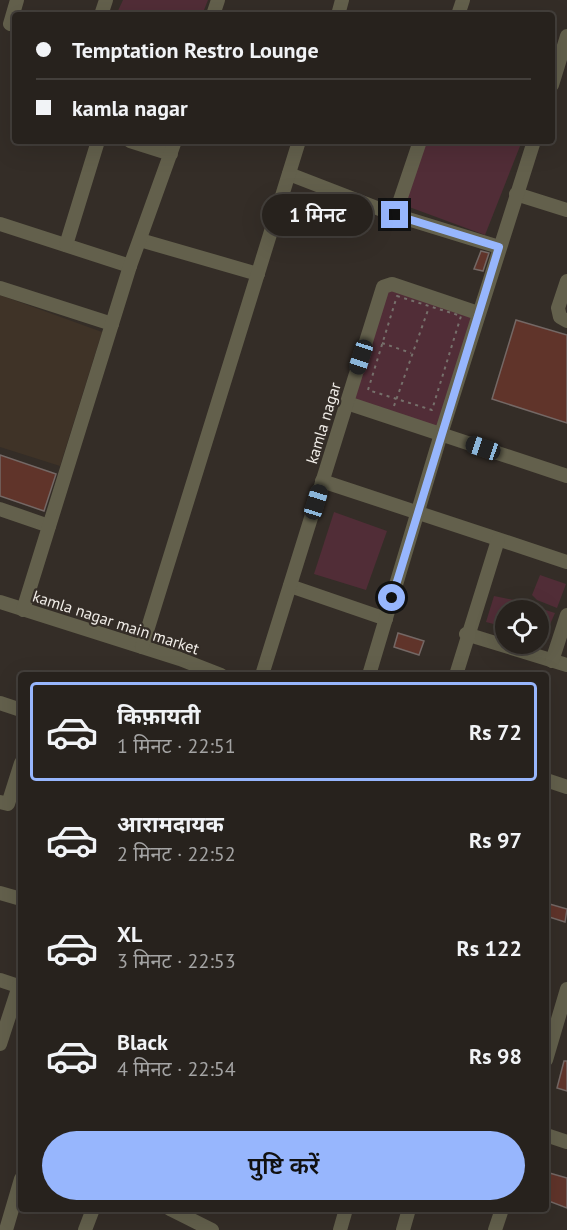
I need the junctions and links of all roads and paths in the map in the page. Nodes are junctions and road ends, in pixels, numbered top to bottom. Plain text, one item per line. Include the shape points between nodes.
1 (567, 36) edge
2 (556, 58) edge
3 (97, 144) edge
4 (151, 144) edge
5 (298, 144) edge
6 (419, 144) edge
7 (533, 144) edge
8 (173, 147) edge
9 (289, 174) junction
10 (516, 194) junction
11 (567, 210) edge
12 (395, 215) junction
13 (0, 224) edge
14 (140, 240) junction
15 (66, 245) junction
16 (499, 247) junction
17 (130, 266) junction
18 (258, 274) junction
19 (567, 281) edge
20 (0, 288) edge
21 (429, 306) junction
22 (478, 313) junction
23 (567, 321) edge
24 (112, 324) junction
25 (382, 343) junction
26 (412, 353) junction
27 (396, 399) junction
28 (346, 403) junction
29 (441, 434) junction
30 (567, 476) edge
31 (322, 481) junction
32 (0, 509) edge
33 (418, 512) junction
34 (49, 526) junction
35 (498, 540) junction
36 (567, 562) edge
37 (290, 586) junction
38 (0, 603) edge
39 (23, 610) junction
40 (567, 615) edge
41 (386, 619) junction
42 (466, 634) junction
43 (142, 647) junction
44 (552, 661) junction
45 (567, 665) edge
46 (213, 672) edge
47 (263, 672) edge
48 (370, 672) edge
49 (457, 672) edge
50 (0, 703) edge
51 (18, 709) edge
52 (18, 774) edge
53 (549, 781) edge
54 (567, 787) edge
55 (10, 805) edge
56 (0, 893) edge
57 (18, 899) edge
58 (0, 980) edge
59 (18, 986) edge
60 (567, 988) edge
61 (18, 993) edge
62 (0, 1044) edge
63 (549, 1050) edge
64 (549, 1136) edge
65 (567, 1142) edge
66 (18, 1189) edge
67 (92, 1212) edge
68 (180, 1212) edge
69 (345, 1212) edge
70 (408, 1212) edge
71 (501, 1212) edge
72 (6, 1230) edge
73 (85, 1230) edge
74 (212, 1230) edge
75 (340, 1230) edge
76 (403, 1230) edge
77 (495, 1230) edge

1 - 2 street
3 - 15 street
4 - 8 street
5 - 9 street
6 - 12 street
7 - 10 street
8 - 14 street
9 - 12 street
9 - 18 street
10 - 11 street
10 - 16 street
12 - 16 street
13 - 15 street
14 - 17 street
14 - 18 street
15 - 17 street
16 - 22 street
17 - 24 street
18 - 43 street
19 - 23 street via 558,311
20 - 24 street
21 - 25 path via 397,296
21 - 26 path
21 - 27 path via 461,316 432,410
22 - 28 street, kamla nagar via 392,284 384,285
22 - 29 street
24 - 34 street
25 - 26 path
25 - 27 path via 368,390
26 - 27 path
28 - 29 street
28 - 31 street, kamla nagar
29 - 30 street
29 - 33 street
31 - 33 street
31 - 37 street, kamla nagar
32 - 34 street
33 - 35 street
33 - 41 street
34 - 39 street
35 - 36 street
35 - 42 street
37 - 41 street
37 - 47 street, kamla nagar
38 - 39 street, kamla nagar main market
39 - 43 street, kamla nagar main market
40 - 44 street
41 - 48 street
42 - 44 street
42 - 49 street
43 - 46 street, kamla nagar main market
44 - 45 street
50 - 51 street
52 - 55 street
53 - 54 street
56 - 57 street
58 - 59 street
60 - 63 street
61 - 62 street
64 - 65 street
66 - 72 street
67 - 73 street
68 - 74 street
69 - 75 street
70 - 76 street
71 - 77 street

